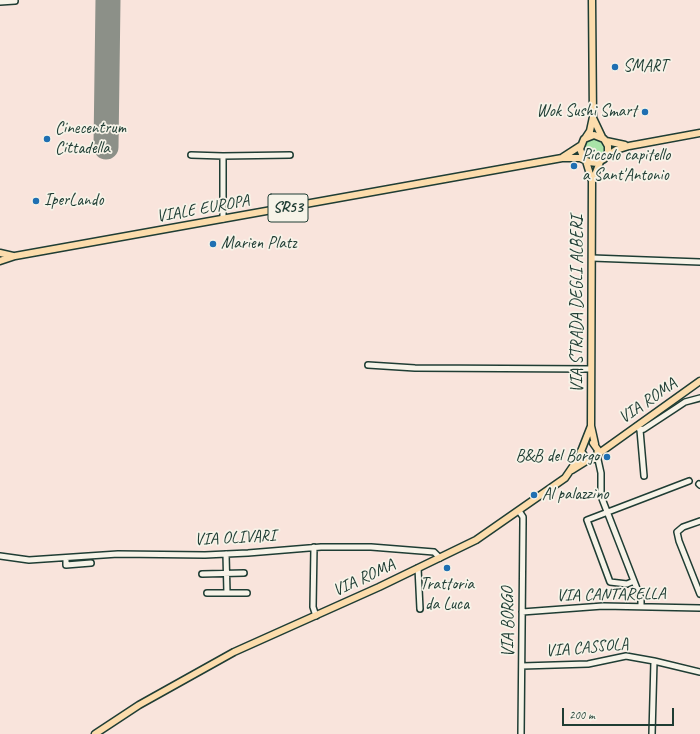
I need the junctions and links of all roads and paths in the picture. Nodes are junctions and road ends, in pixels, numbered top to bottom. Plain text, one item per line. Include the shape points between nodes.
1 (592, 0) edge
2 (15, 1) edge
3 (0, 2) edge
4 (593, 117) junction
5 (700, 133) edge
6 (586, 137) junction
7 (604, 139) junction
8 (580, 146) junction
9 (629, 146) junction
10 (191, 154) dead end
11 (290, 155) dead end
12 (223, 156) junction
13 (606, 157) junction
14 (562, 158) junction
15 (585, 160) junction
16 (600, 162) junction
17 (592, 181) junction
18 (223, 219) junction
19 (0, 254) edge
20 (15, 256) junction
21 (592, 258) junction
22 (0, 261) edge
23 (700, 262) edge
24 (368, 365) dead end
25 (591, 369) junction
26 (700, 381) edge
27 (700, 398) edge
28 (671, 402) junction
29 (676, 408) junction
30 (591, 426) junction
31 (638, 428) junction
32 (585, 443) junction
33 (612, 444) junction
34 (596, 445) junction
35 (581, 451) junction
36 (598, 455) junction
37 (588, 460) junction
38 (598, 468) junction
39 (572, 470) junction
40 (644, 476) dead end
41 (689, 481) dead end
42 (519, 511) junction
43 (607, 512) junction
44 (700, 521) edge
45 (314, 547) junction
46 (226, 554) junction
47 (0, 556) edge
48 (66, 558) junction
49 (440, 558) junction
50 (91, 563) dead end
51 (418, 568) junction
52 (244, 573) dead end
53 (202, 574) dead end
54 (226, 574) junction
55 (634, 581) junction
56 (207, 593) dead end
57 (227, 593) junction
58 (247, 593) dead end
59 (700, 594) edge
60 (641, 606) junction
61 (700, 608) edge
62 (420, 609) dead end
63 (522, 612) junction
64 (316, 616) junction
65 (654, 661) junction
66 (522, 666) junction
67 (700, 672) edge
68 (95, 734) edge
69 (521, 734) edge
70 (652, 734) edge

1 - 4 main road
2 - 3 street
4 - 6 main road
4 - 7 main road
5 - 9 main road
6 - 7 main road via 594,135
6 - 8 main road, VIALE EUROPA
7 - 9 main road
7 - 13 main road via 608,149
8 - 14 main road, VIALE EUROPA / SR53
8 - 15 main road via 580,152
9 - 13 main road via 611,152
10 - 12 street
11 - 12 street
12 - 18 street
13 - 16 main road
14 - 15 main road, VIALE EUROPA / SR53
14 - 18 main road, VIALE EUROPA / SR53
15 - 16 main road, VIALE EUROPA via 594,164
15 - 17 main road, VIA STRADA DEGLI ALBERI
16 - 17 main road, VIA STRADA DEGLI ALBERI
17 - 21 main road, VIA STRADA DEGLI ALBERI
18 - 20 main road, VIALE EUROPA / SR53
19 - 20 main road, VIALE EUROPA / SR53
20 - 22 main road, VIALE EUROPA / SR53
21 - 23 street
21 - 25 main road, VIA STRADA DEGLI ALBERI
24 - 25 street via 415,368
25 - 30 main road, VIA STRADA DEGLI ALBERI
26 - 28 main road, VIA ROMA
27 - 29 street via 685,402
28 - 29 street
28 - 31 main road, VIA ROMA
29 - 31 street
30 - 32 main road, VIA STRADA DEGLI ALBERI
30 - 34 main road, VIA STRADA DEGLI ALBERI
31 - 33 main road, VIA ROMA
31 - 40 street
32 - 34 main road, VIA ROMA via 592,442
32 - 35 main road, VIA ROMA
33 - 34 main road, VIA ROMA
33 - 36 main road, VIA ROMA
34 - 36 main road
35 - 37 main road
35 - 39 main road, VIA ROMA
36 - 37 main road, VIA ROMA
36 - 38 street
37 - 38 street
37 - 39 main road, VIA ROMA
38 - 43 street via 601,473 601,496
39 - 42 main road, VIA ROMA via 565,478
41 - 43 street
42 - 49 main road, VIA ROMA via 476,540
42 - 63 street, VIA BORGO via 523,517
43 - 55 street
43 - 55 street via 587,520 609,579 613,584
44 - 59 street via 677,532
45 - 46 street, VIA OLIVARI
45 - 49 street, VIA OLIVARI via 371,547 434,552
45 - 64 street via 313,607
46 - 48 street, VIA OLIVARI via 118,554
46 - 54 street
47 - 48 street, VIA OLIVARI via 29,560
48 - 50 street via 66,565
49 - 51 main road, VIA ROMA
51 - 62 street
51 - 64 main road, VIA ROMA
52 - 54 street
53 - 54 street
54 - 57 street
55 - 60 street
56 - 57 street
57 - 58 street
60 - 61 street, VIA CANTARELLA
60 - 63 street, VIA CANTARELLA
63 - 66 street, VIA BORGO
64 - 68 main road, VIA ROMA via 234,652 157,695
65 - 66 street, VIA CASSOLA via 626,656 588,664
65 - 67 street, VIA CASSOLA
65 - 70 street
66 - 69 street, VIA BORGO

